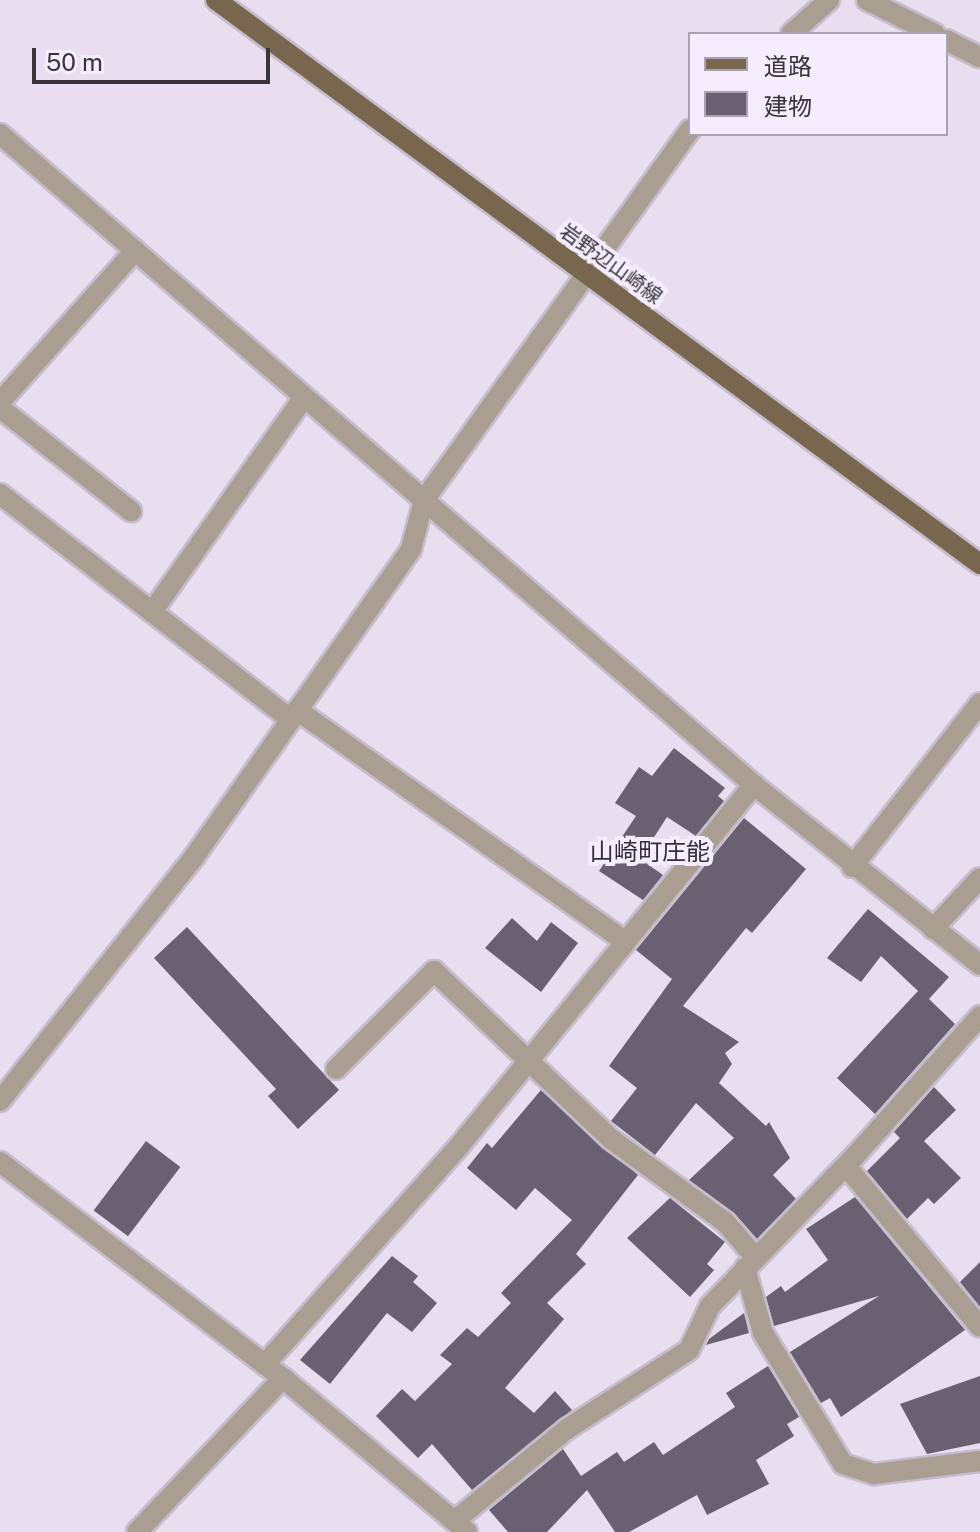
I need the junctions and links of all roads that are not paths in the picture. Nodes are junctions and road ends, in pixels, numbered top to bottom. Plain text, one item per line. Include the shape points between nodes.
1 (216, 0) edge
2 (829, 0) edge
3 (867, 0) edge
4 (793, 32) edge
5 (931, 32) edge
6 (948, 41) edge
7 (980, 57) edge
8 (688, 133) edge
9 (0, 134) edge
10 (135, 251) junction
11 (584, 275) junction
12 (304, 397) junction
13 (0, 402) edge
14 (0, 408) edge
15 (0, 494) edge
16 (424, 500) junction
17 (131, 511) dead end
18 (980, 564) edge
19 (152, 612) junction
20 (980, 703) edge
21 (294, 715) junction
22 (754, 785) junction
23 (852, 867) junction
24 (980, 878) edge
25 (933, 929) junction
26 (625, 941) junction
27 (980, 965) edge
28 (980, 1016) edge
29 (528, 1061) junction
30 (336, 1069) dead end
31 (0, 1101) edge
32 (0, 1162) edge
33 (846, 1166) junction
34 (750, 1262) junction
35 (980, 1327) edge
36 (265, 1364) junction
37 (283, 1378) junction
38 (980, 1461) edge
39 (462, 1526) edge
40 (137, 1532) edge

1 - 11 main road, 岩野辺山崎線
2 - 4 street
3 - 5 street
6 - 7 street
8 - 11 street
9 - 10 street
10 - 12 street
10 - 13 street
11 - 16 street
11 - 18 main road, 岩野辺山崎線
12 - 16 street
12 - 19 street
14 - 17 street
15 - 19 street
16 - 21 street via 411,549
16 - 22 street
19 - 21 street
20 - 23 street
21 - 26 street
21 - 31 street via 194,857
22 - 23 street
22 - 26 street
23 - 25 street
24 - 25 street
25 - 27 street
26 - 29 street
28 - 33 street
29 - 30 street via 434,971
29 - 34 street via 655,1176 726,1223
29 - 36 street
32 - 36 street
33 - 34 street
33 - 35 street
34 - 38 street via 763,1333 843,1464 874,1474
34 - 39 street via 710,1306 689,1350 567,1429
36 - 37 street
37 - 39 street
37 - 40 street

